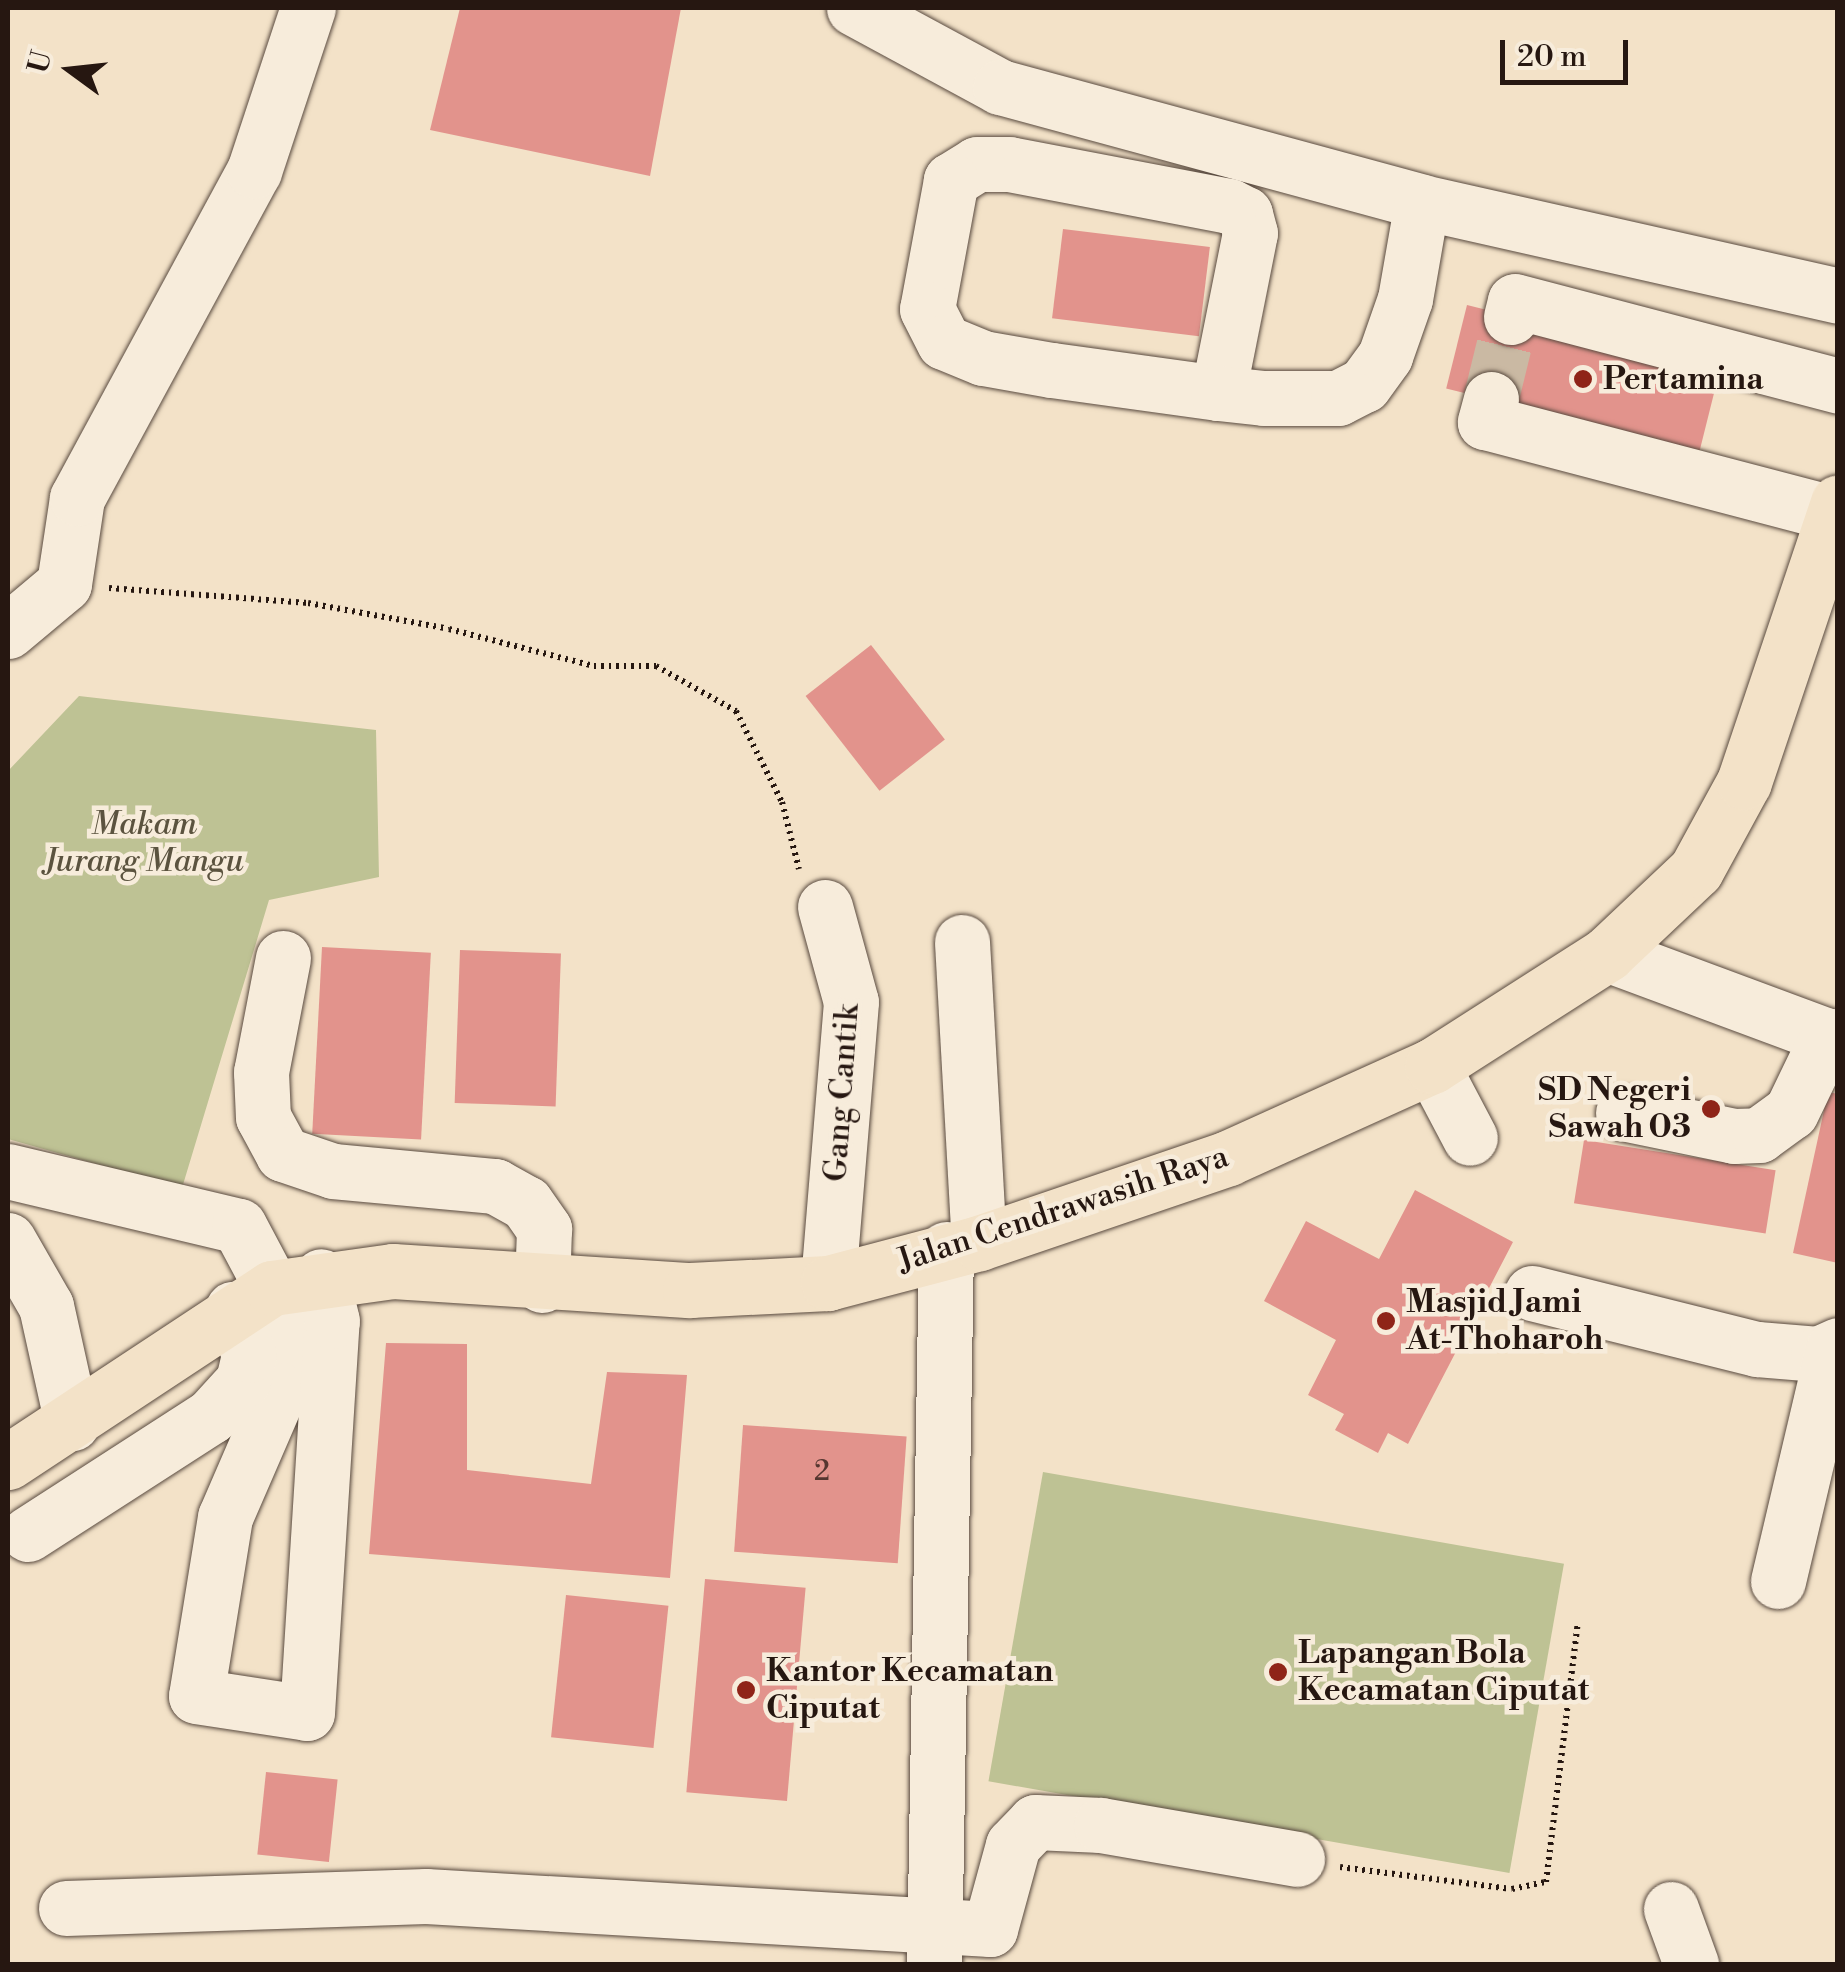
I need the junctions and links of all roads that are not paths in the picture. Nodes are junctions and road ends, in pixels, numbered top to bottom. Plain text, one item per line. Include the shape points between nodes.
1 (308, 8) edge
2 (856, 8) edge
3 (1422, 202) junction
4 (1838, 296) edge
5 (1511, 316) dead end
6 (1838, 386) edge
7 (1218, 393) junction
8 (1490, 400) dead end
9 (1834, 520) edge
10 (8, 630) edge
11 (825, 907) road end
12 (962, 942) dead end
13 (1607, 954) junction
14 (283, 958) dead end
15 (1833, 1037) edge
16 (1432, 1066) junction
17 (1623, 1113) dead end
18 (1470, 1138) dead end
19 (8, 1171) edge
20 (8, 1240) edge
21 (962, 1246) junction
22 (828, 1283) junction
23 (542, 1286) junction
24 (275, 1291) junction
25 (1532, 1293) dead end
26 (1835, 1347) edge
27 (304, 1391) junction
28 (72, 1423) junction
29 (8, 1462) edge
30 (28, 1534) dead end
31 (1778, 1581) dead end
32 (1298, 1859) road end
33 (66, 1908) dead end
34 (1671, 1909) dead end
35 (935, 1944) edge
36 (1691, 1964) edge

1 - 10 street via 254,171 77,498 64,584
2 - 3 street via 977,77
3 - 4 street
3 - 7 street via 1405,299 1384,356 1364,385 1338,398
5 - 6 street via 1515,302
7 - 7 street via 983,358 944,342 927,309 951,180 977,164 1009,164 1245,214 1250,233
8 - 9 street via 1486,422
9 - 13 main road, Jalan Cendrawasih Raya via 1744,782 1696,870
11 - 22 street, Gang Cantik via 851,1002
12 - 21 street
13 - 15 street
13 - 16 main road, Jalan Cendrawasih Raya
14 - 23 street via 262,1072 263,1117 283,1154 333,1171 495,1186 526,1203 544,1229
15 - 17 street via 1791,1112 1759,1135
16 - 18 street
16 - 21 main road, Jalan Cendrawasih Raya via 1228,1158
19 - 24 street via 238,1226
20 - 28 street via 46,1306
21 - 22 main road, Jalan Cendrawasih Raya
21 - 35 street
22 - 23 main road, Jalan Cendrawasih Raya via 690,1290
23 - 24 main road, Jalan Cendrawasih Raya via 393,1271
24 - 27 street via 332,1321
24 - 28 main road
24 - 30 street via 243,1380 211,1416
25 - 26 street via 1757,1349 1818,1354
26 - 31 street
27 - 27 street via 307,1713 196,1696 226,1516
28 - 29 main road
32 - 35 street via 1100,1825 1035,1822 1013,1845 990,1928
33 - 35 street via 426,1896
34 - 36 street

